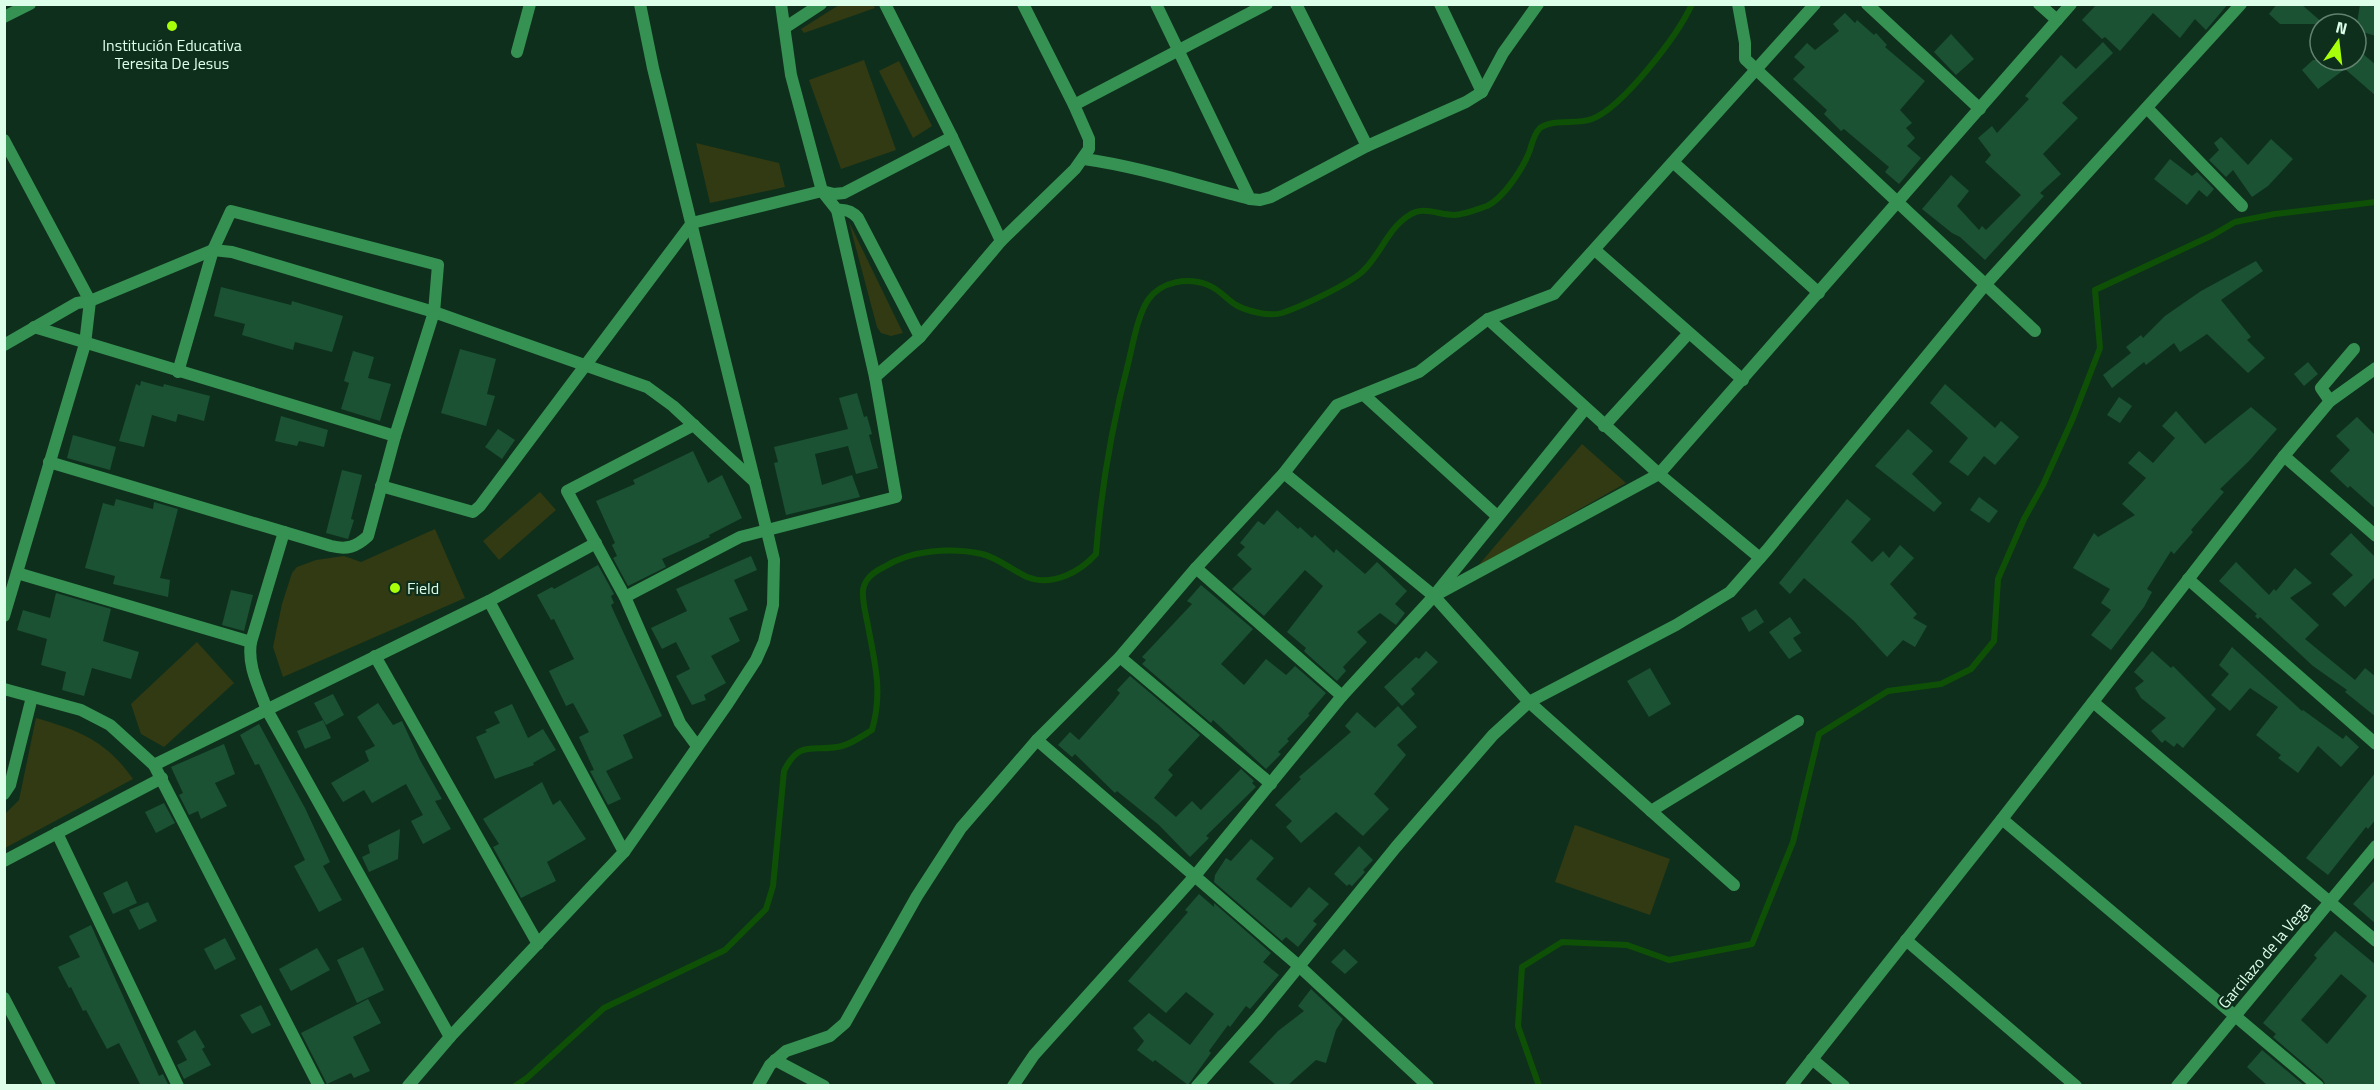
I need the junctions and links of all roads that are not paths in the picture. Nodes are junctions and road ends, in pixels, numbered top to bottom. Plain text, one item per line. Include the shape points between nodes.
1 (30, 4) edge
2 (530, 4) edge
3 (640, 4) edge
4 (781, 4) edge
5 (821, 4) edge
6 (885, 4) edge
7 (1023, 4) edge
8 (1156, 4) edge
9 (1267, 4) edge
10 (1296, 4) edge
11 (1440, 4) edge
12 (1538, 4) edge
13 (1738, 4) edge
14 (1815, 4) edge
15 (1867, 4) edge
16 (2039, 4) edge
17 (2071, 4) edge
18 (2241, 4) edge
19 (4, 17) edge
20 (2057, 20) junction
21 (786, 27) junction
22 (1177, 50) junction
23 (517, 52) dead end
24 (1756, 69) junction
25 (1482, 92) junction
26 (1074, 105) junction
27 (2147, 108) junction
28 (1980, 109) junction
29 (952, 137) junction
30 (4, 140) edge
31 (1367, 146) junction
32 (1084, 159) junction
33 (1674, 163) junction
34 (822, 191) junction
35 (1250, 199) junction
36 (1898, 200) junction
37 (2242, 206) dead end
38 (837, 210) junction
39 (692, 223) junction
40 (1001, 241) junction
41 (213, 250) junction
42 (1594, 250) junction
43 (1985, 285) junction
44 (1819, 293) junction
45 (90, 301) junction
46 (434, 312) junction
47 (1488, 319) junction
48 (34, 327) junction
49 (2035, 331) dead end
50 (1688, 334) junction
51 (920, 337) junction
52 (85, 344) junction
53 (4, 345) edge
54 (2354, 349) dead end
55 (585, 364) junction
56 (2376, 368) edge
57 (178, 372) junction
58 (875, 377) junction
59 (1743, 380) junction
60 (1364, 395) junction
61 (2330, 401) junction
62 (1585, 409) junction
63 (694, 425) junction
64 (1604, 426) junction
65 (396, 436) junction
66 (2284, 456) junction
67 (49, 462) junction
68 (1284, 473) junction
69 (1659, 474) junction
70 (755, 482) junction
71 (381, 486) junction
72 (1497, 516) junction
73 (767, 530) junction
74 (284, 532) junction
75 (2376, 536) edge
76 (596, 543) junction
77 (1760, 558) junction
78 (1196, 568) junction
79 (17, 573) junction
80 (2188, 579) junction
81 (1434, 596) junction
82 (625, 597) junction
83 (489, 601) junction
84 (4, 616) edge
85 (251, 642) junction
86 (375, 656) junction
87 (1120, 657) junction
88 (4, 689) edge
89 (1342, 696) junction
90 (32, 697) junction
91 (1529, 702) junction
92 (2093, 702) junction
93 (267, 710) junction
94 (1798, 721) dead end
95 (1037, 740) junction
96 (2376, 744) edge
97 (697, 746) junction
98 (154, 765) junction
99 (162, 778) junction
100 (1271, 784) junction
101 (4, 794) edge
102 (1651, 811) junction
103 (2002, 819) junction
104 (57, 833) junction
105 (2376, 846) edge
106 (624, 852) junction
107 (4, 861) edge
108 (1194, 877) junction
109 (1734, 885) dead end
110 (2329, 902) junction
111 (1906, 940) junction
112 (2376, 941) edge
113 (538, 944) junction
114 (1299, 966) junction
115 (4, 998) edge
116 (2235, 1016) junction
117 (450, 1037) junction
118 (1812, 1059) junction
119 (775, 1060) junction
120 (50, 1086) edge
121 (178, 1086) edge
122 (319, 1086) edge
123 (408, 1086) edge
124 (758, 1086) edge
125 (824, 1086) edge
126 (1013, 1086) edge
127 (1197, 1086) edge
128 (1428, 1086) edge
129 (1791, 1086) edge
130 (1844, 1086) edge
131 (2076, 1086) edge
132 (2177, 1086) edge
133 (2318, 1086) edge

1 - 19 street
2 - 23 street
3 - 39 street
4 - 21 street
5 - 21 street
6 - 29 street
7 - 26 street
8 - 22 street
9 - 22 street
10 - 31 street
11 - 25 street
12 - 25 street via 1503,53
13 - 24 street via 1745,58
14 - 24 street
15 - 28 street
16 - 20 street
17 - 20 street
18 - 27 street
20 - 28 street
21 - 34 street via 791,75
22 - 26 street
22 - 35 street
24 - 33 street
24 - 36 street
25 - 31 street
26 - 32 street via 1089,139
27 - 37 street
27 - 43 street
28 - 36 street
29 - 34 street via 844,193
29 - 40 street
30 - 45 street
31 - 35 street via 1271,197
32 - 35 street via 1171,176
32 - 40 street
33 - 42 street
33 - 44 street
34 - 38 street
34 - 39 street
36 - 43 street
36 - 44 street
38 - 51 street via 853,212 858,218
38 - 58 street
39 - 55 street
39 - 70 street
40 - 51 street
41 - 45 street
41 - 46 street via 232,252
41 - 46 street via 231,211 438,265
41 - 57 street
42 - 47 street via 1554,294
42 - 50 street
43 - 49 street
43 - 77 street
44 - 59 street
45 - 48 street via 77,303
45 - 52 street
46 - 55 street
46 - 65 street
47 - 60 street via 1419,372
47 - 62 street
48 - 52 street
48 - 53 street
50 - 59 street
50 - 64 street
51 - 58 street
52 - 57 street
52 - 67 street
54 - 61 street via 2320,388
55 - 63 street via 647,387
55 - 71 street via 473,512
56 - 61 street
57 - 65 street
58 - 73 street via 896,497
59 - 69 street
60 - 68 street via 1337,405
60 - 72 street
61 - 66 street
62 - 64 street
62 - 72 street
63 - 70 street
63 - 76 street via 567,491
64 - 69 street
65 - 71 street
66 - 75 street
66 - 80 street
67 - 74 street
67 - 79 street
68 - 78 street
68 - 81 street
69 - 77 street
69 - 81 street
70 - 73 street
71 - 74 street via 368,536 360,543 342,549
72 - 81 street
73 - 82 street via 740,537
73 - 97 street via 774,581 764,642 756,660
74 - 85 street
76 - 82 street
76 - 83 street
77 - 91 street via 1730,592 1676,625
78 - 87 street
78 - 89 street
79 - 84 street
79 - 85 street
80 - 92 street
80 - 96 street
81 - 89 street
81 - 91 street
82 - 97 street via 680,723
83 - 86 street
83 - 106 street
85 - 93 street via 253,674
86 - 93 street
86 - 113 street
87 - 95 street
87 - 100 street
88 - 90 street
89 - 100 street
90 - 98 street via 81,710 110,725
90 - 101 street via 10,786
91 - 102 street
91 - 114 street via 1485,744
92 - 103 street
92 - 110 street
93 - 98 street
93 - 117 street
94 - 102 street
95 - 108 street
95 - 119 street via 961,828 917,896 845,1023 830,1036 786,1051
97 - 106 street
98 - 99 street
99 - 104 street
99 - 122 street
100 - 108 street
102 - 109 street
103 - 111 street
103 - 116 street
104 - 107 street
104 - 121 street
105 - 110 street, Garcilazo de la Vega
106 - 113 street
108 - 114 street
108 - 126 street via 1034,1055
110 - 112 street
110 - 116 street, Garcilazo de la Vega
111 - 118 street
111 - 131 street
113 - 117 street
114 - 127 street
114 - 128 street
115 - 120 street
116 - 132 street, Garcilazo de la Vega
116 - 133 street
117 - 123 street
118 - 129 street
118 - 130 street
119 - 124 street
119 - 125 street

